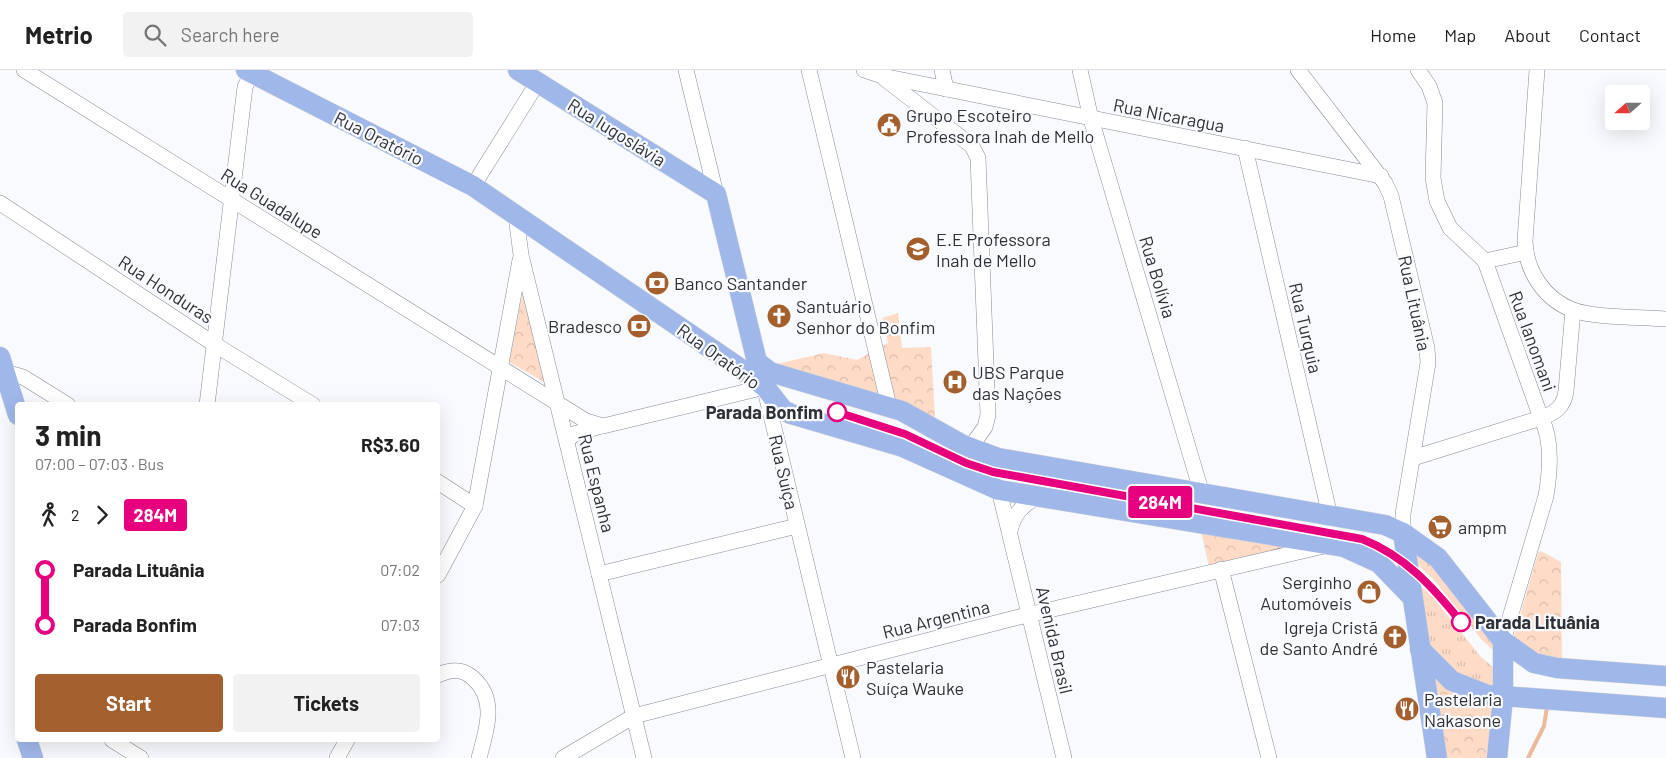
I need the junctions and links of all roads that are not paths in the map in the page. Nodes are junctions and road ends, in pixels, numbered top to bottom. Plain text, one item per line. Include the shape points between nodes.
1 (24, 70) edge
2 (518, 70) edge
3 (686, 70) edge
4 (809, 70) edge
5 (864, 70) edge
6 (942, 70) edge
7 (1080, 70) edge
8 (1298, 70) edge
9 (1418, 70) edge
10 (1537, 70) edge
11 (250, 71) edge
12 (882, 76) junction
13 (538, 82) junction
14 (942, 88) junction
15 (930, 113) junction
16 (1091, 119) junction
17 (1245, 148) junction
18 (1381, 176) junction
19 (473, 186) junction
20 (716, 194) junction
21 (232, 200) junction
22 (0, 203) edge
23 (516, 216) junction
24 (1526, 252) junction
25 (521, 255) junction
26 (1485, 260) junction
27 (514, 293) junction
28 (531, 297) junction
29 (1573, 310) junction
30 (1666, 319) edge
31 (214, 344) junction
32 (757, 362) junction
33 (500, 368) junction
34 (3, 378) edge
35 (765, 387) junction
36 (63, 402) edge
37 (207, 402) edge
38 (308, 402) edge
39 (558, 404) junction
40 (888, 406) junction
41 (15, 408) edge
42 (1541, 418) junction
43 (603, 426) junction
44 (567, 441) junction
45 (970, 448) junction
46 (1413, 458) junction
47 (440, 483) edge
48 (999, 490) junction
49 (1202, 494) junction
50 (1038, 496) junction
51 (475, 506) junction
52 (1330, 516) junction
53 (797, 526) junction
54 (1010, 531) junction
55 (1403, 533) junction
56 (1328, 544) junction
57 (1221, 569) junction
58 (440, 571) edge
59 (599, 574) junction
60 (1412, 596) junction
61 (1030, 615) junction
62 (1504, 641) junction
63 (1420, 648) junction
64 (829, 665) junction
65 (440, 675) edge
66 (1666, 676) edge
67 (1503, 697) junction
68 (1666, 708) edge
69 (634, 716) junction
70 (28, 742) edge
71 (115, 742) edge
72 (346, 742) edge
73 (33, 758) edge
74 (141, 758) edge
75 (337, 758) edge
76 (480, 758) edge
77 (563, 758) edge
78 (644, 758) edge
79 (853, 758) edge
80 (1064, 758) edge
81 (1269, 758) edge
82 (1437, 758) edge
83 (1497, 758) edge

1 - 21 street, Rua Guadalupe
2 - 13 main road, Rua Iugoslávia
3 - 20 street, Rua Suíça
4 - 40 street
5 - 12 street, Rua Nicaragua
6 - 14 street
7 - 16 street, Rua Bolívia
8 - 18 street, Rua Lituânia
9 - 26 street, Rua Ianomani via 1435,103 1433,178 1437,201 1450,228
10 - 24 street
11 - 19 main road, Rua Oratório
11 - 21 street via 245,86
12 - 14 street, Rua Nicaragua
12 - 15 street
13 - 19 street
13 - 20 main road, Rua Iugoslávia
14 - 15 street
14 - 16 street, Rua Nicaragua
15 - 45 street via 972,146 978,158 988,415 985,427
16 - 17 street, Rua Nicaragua
16 - 49 street, Rua Bolívia
17 - 18 street, Rua Nicaragua
17 - 52 street, Rua Turquia
18 - 46 street, Rua Lituânia via 1390,196 1427,348 1427,377
19 - 23 main road, Rua Oratório
20 - 32 main road, Rua Suíça
21 - 31 street
21 - 33 street, Rua Guadalupe
22 - 31 street, Rua Honduras
23 - 25 street, Rua Espanha
23 - 35 main road, Rua Oratório
24 - 26 street
24 - 29 street via 1528,265 1540,285
25 - 27 street
25 - 28 street, Rua Espanha
26 - 42 street, Rua Ianomani
27 - 28 street via 526,292
27 - 33 street
28 - 39 street, Rua Espanha
29 - 30 street
29 - 42 street via 1565,398 1556,411
31 - 37 street
31 - 38 street, Rua Honduras
32 - 35 street, Rua Suíça
32 - 40 main road, Rua Oratório via 776,375
33 - 39 street, Rua Guadalupe
33 - 51 street
34 - 36 street via 23,377
34 - 41 main road
35 - 43 street
35 - 48 main road, Rua Oratório via 775,402 791,414 903,447
35 - 53 street, Rua Suíça
39 - 43 street, Rua Guadalupe via 586,421
39 - 44 street, Rua Espanha
40 - 45 main road, Rua Oratório via 916,417
42 - 46 street
42 - 62 street, Rua Ianomani via 1548,430 1547,490
43 - 44 street via 574,434
44 - 59 street, Rua Espanha
45 - 49 main road, Rua Oratório via 1007,460
46 - 55 street, Rua Lituânia via 1403,514
47 - 51 street
48 - 50 main road, Rua Oratório
48 - 54 street, Avenida Brasil
49 - 52 main road, Rua Oratório
50 - 54 street via 1024,504
50 - 56 main road, Rua Oratório
51 - 58 street
52 - 55 main road, Rua Oratório via 1385,525
53 - 59 street
53 - 64 street, Rua Suíça
54 - 61 street, Avenida Brasil
55 - 60 main road, Rua Lituânia
55 - 62 main road, Rua Oratório via 1438,558
56 - 57 street, Rua Argentina
56 - 60 main road, Rua Oratório via 1344,546 1369,556 1389,571
57 - 61 street, Rua Argentina
57 - 81 street
59 - 69 street, Rua Espanha
60 - 63 main road
61 - 64 street, Rua Argentina
61 - 80 street, Avenida Brasil
62 - 66 main road, Rua Oratório via 1520,655 1545,665
62 - 67 main road
63 - 67 main road via 1452,681
63 - 82 main road
64 - 69 street, Rua Argentina
64 - 79 street, Rua Suíça
65 - 76 street via 462,671 484,690 488,709
67 - 68 main road
67 - 83 main road
69 - 77 street, Rua Argentina
69 - 78 street, Rua Espanha
70 - 73 main road
71 - 74 street
72 - 75 street

